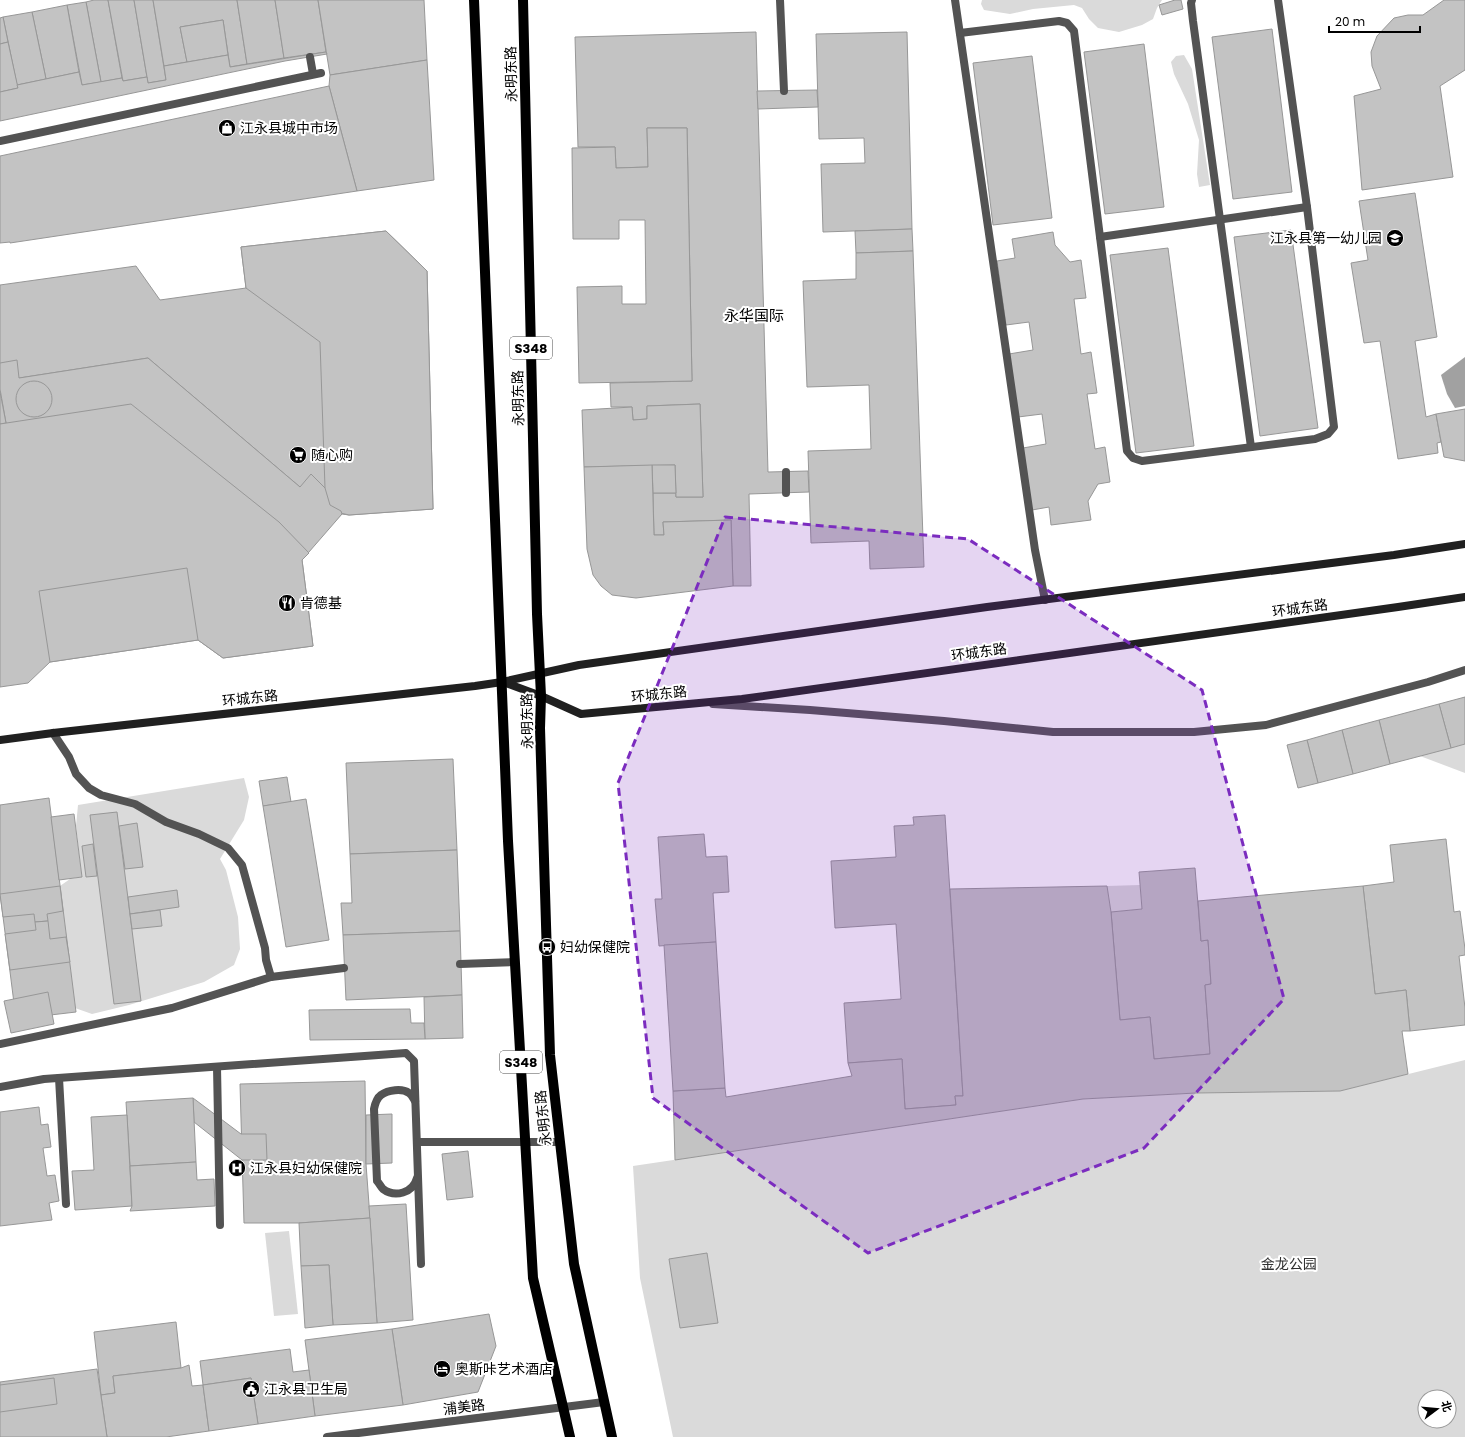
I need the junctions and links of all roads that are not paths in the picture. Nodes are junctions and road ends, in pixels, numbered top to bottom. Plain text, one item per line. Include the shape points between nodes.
1 (474, 0) edge
2 (523, 0) edge
3 (780, 0) edge
4 (955, 0) edge
5 (1192, 0) edge
6 (1278, 0) edge
7 (960, 33) junction
8 (310, 57) dead end
9 (784, 91) dead end
10 (0, 141) edge
11 (1307, 207) junction
12 (1220, 219) junction
13 (1100, 237) junction
14 (1251, 447) junction
15 (786, 472) dead end
16 (786, 493) dead end
17 (1465, 544) edge
18 (1465, 597) edge
19 (1045, 600) junction
20 (1465, 670) edge
21 (540, 673) junction
22 (502, 682) junction
23 (541, 696) junction
24 (694, 703) junction
25 (53, 733) junction
26 (0, 740) edge
27 (515, 962) junction
28 (460, 964) dead end
29 (344, 968) dead end
30 (271, 977) junction
31 (0, 1044) edge
32 (217, 1067) junction
33 (59, 1078) junction
34 (0, 1087) edge
35 (416, 1101) junction
36 (525, 1141) junction
37 (417, 1142) junction
38 (560, 1142) junction
39 (418, 1173) junction
40 (66, 1204) dead end
41 (220, 1224) dead end
42 (421, 1264) dead end
43 (604, 1402) junction
44 (563, 1408) junction
45 (327, 1437) edge
46 (570, 1437) edge
47 (612, 1437) edge

1 - 22 main road, 永明东路 / S348
2 - 21 main road, 永明东路 / S348
3 - 9 street
4 - 7 street
5 - 12 street
6 - 11 street
7 - 13 street via 1059,21 1067,23 1074,31
7 - 19 street via 1035,550
8 - 10 street via 317,74
11 - 12 street
11 - 14 street via 1334,427 1328,434 1315,438
12 - 13 street
12 - 14 street
13 - 14 street via 1127,451 1133,458 1142,462
15 - 16 street
17 - 19 main road, 环城东路
18 - 24 main road, 环城东路 via 742,699
19 - 21 main road, 环城东路 via 579,665
20 - 24 street via 1266,725 1194,732 1053,732 928,719
21 - 22 main road, 环城东路
21 - 23 main road, 永明东路 / S348
22 - 23 main road, 环城东路
22 - 25 main road, 环城东路
22 - 27 main road, 永明东路 / S348 via 507,833
23 - 24 main road, 环城东路 via 581,714
23 - 38 main road, 永明东路 / S348 via 550,1055
25 - 26 main road, 环城东路
25 - 30 street via 69,757 76,774 89,788 100,795 135,804 166,822 228,848 242,865
27 - 28 street
27 - 36 main road, 永明东路 / S348
29 - 30 street
30 - 31 street via 172,1008
32 - 33 street
32 - 35 street via 406,1053 414,1061
32 - 41 street
33 - 34 street
33 - 40 street
35 - 37 street
35 - 39 street via 405,1091 387,1092 380,1096 374,1109 377,1181 393,1194 405,1192 415,1183
36 - 37 street
36 - 38 street
36 - 44 main road, 永明东路 / S348 via 533,1278
37 - 39 street
38 - 43 main road, 永明东路 / S348 via 574,1264
39 - 42 street
43 - 44 street, 浦美路
43 - 47 main road, 永明东路 / S348
44 - 45 street, 浦美路
44 - 46 main road, 永明东路 / S348

